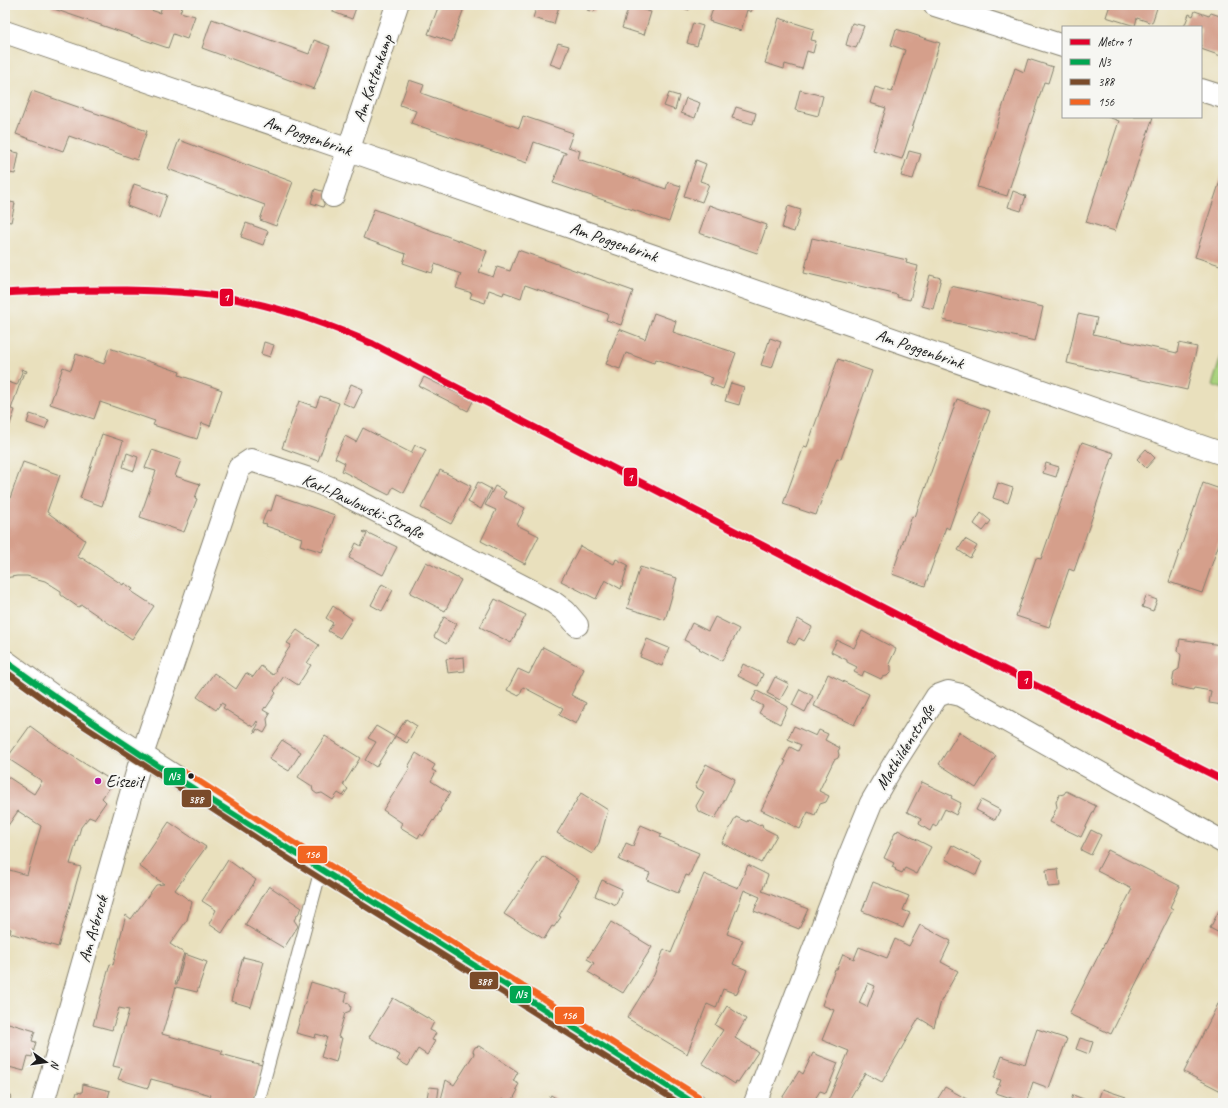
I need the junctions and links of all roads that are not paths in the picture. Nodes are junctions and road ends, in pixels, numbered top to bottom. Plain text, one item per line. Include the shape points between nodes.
1 (397, 5) edge
2 (935, 5) edge
3 (5, 32) edge
4 (1062, 46) edge
5 (1202, 90) edge
6 (1223, 97) edge
7 (349, 150) junction
8 (334, 196) dead end
9 (1223, 454) edge
10 (577, 625) dead end
11 (5, 660) edge
12 (142, 755) junction
13 (1223, 842) edge
14 (321, 869) junction
15 (43, 1103) edge
16 (258, 1103) edge
17 (694, 1103) edge
18 (755, 1103) edge

1 - 7 street, Am Kattenkamp
2 - 4 street
3 - 7 street, Am Poggenbrink
5 - 6 street
7 - 8 street, Am Kattenkamp
7 - 9 street, Am Poggenbrink
10 - 12 street, Karl-Pawlowski-Straße via 553,602 338,491 251,460 240,468
11 - 12 street via 60,701
12 - 14 street
12 - 15 street, Am Asbrock
13 - 18 street, Mathildenstraße via 961,695 948,692 936,696 871,803
14 - 16 lane
14 - 17 street

